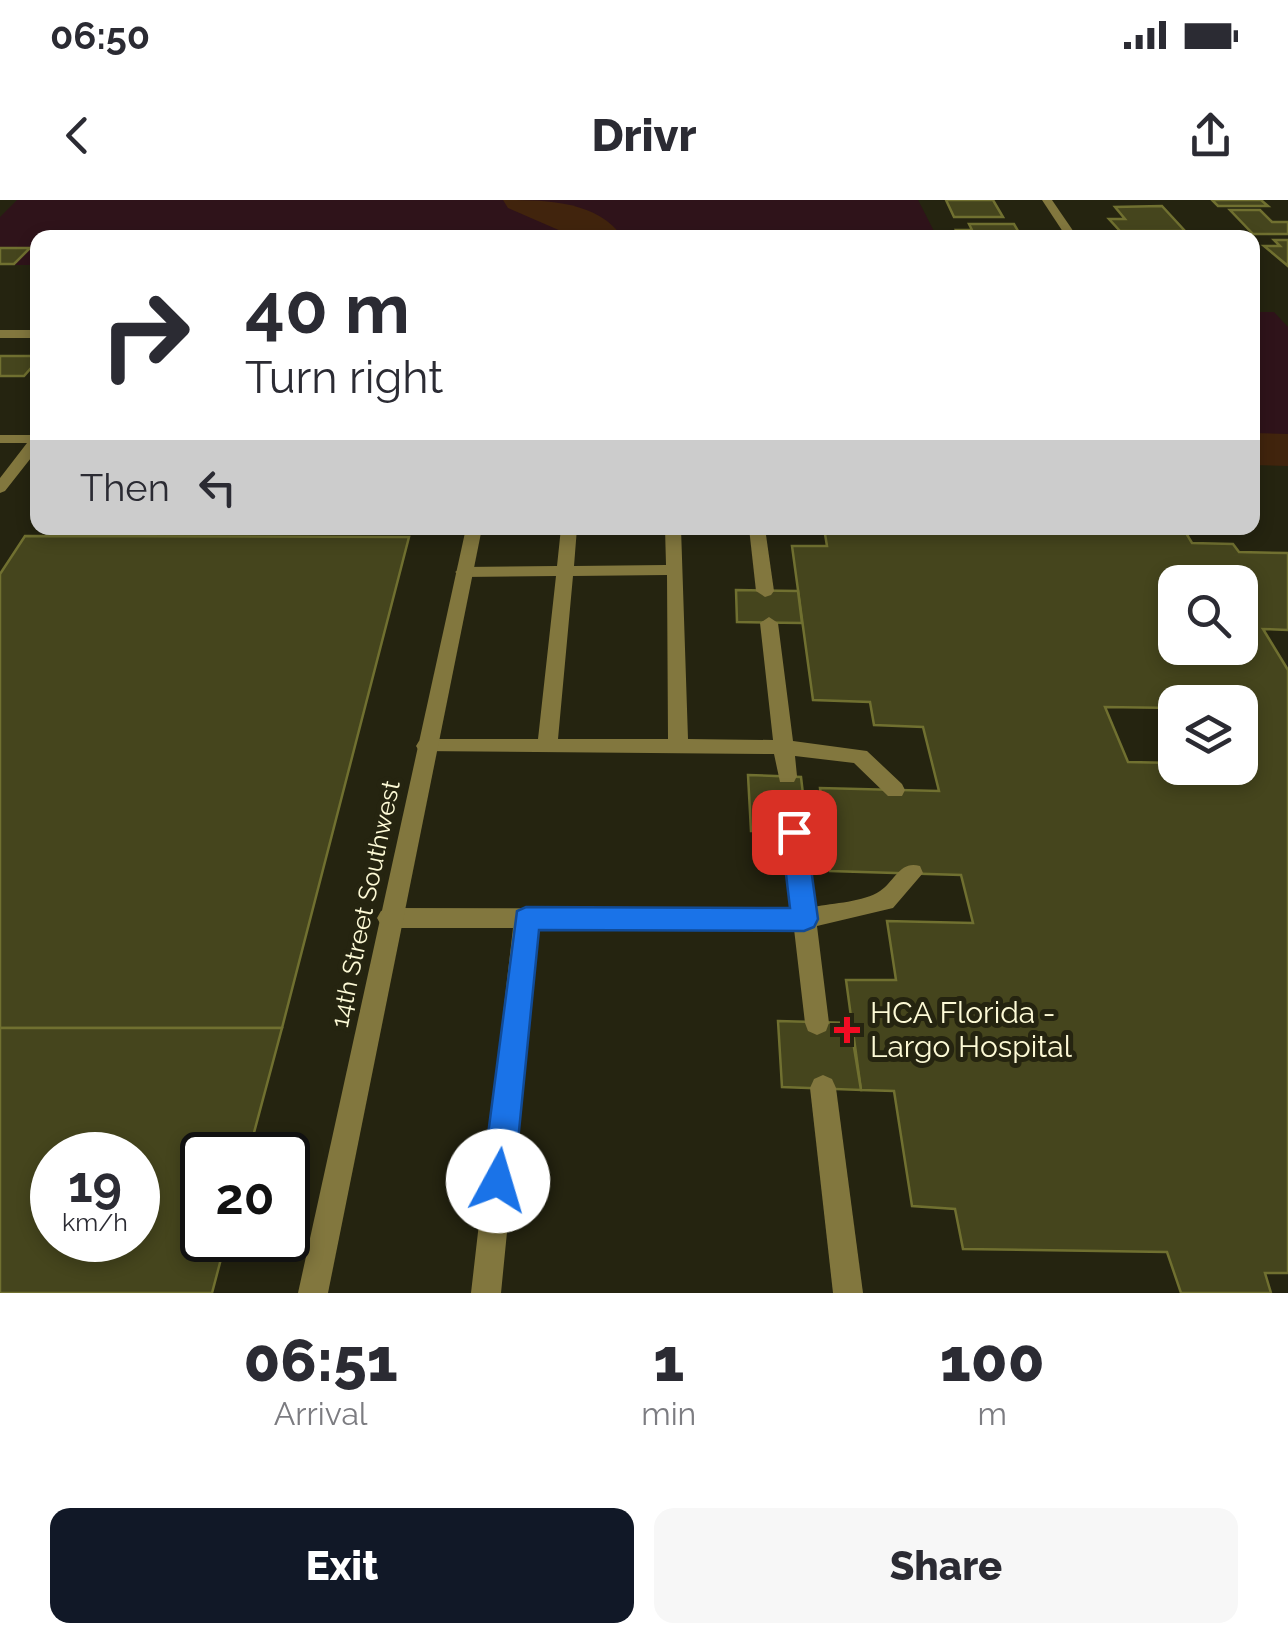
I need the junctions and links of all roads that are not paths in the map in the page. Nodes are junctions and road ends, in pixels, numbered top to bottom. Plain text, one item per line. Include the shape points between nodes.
1 (1047, 200) edge
2 (1068, 230) edge
3 (0, 334) edge
4 (30, 334) edge
5 (0, 439) edge
6 (30, 439) edge
7 (30, 449) edge
8 (0, 488) edge
9 (472, 535) edge
10 (568, 535) edge
11 (674, 535) edge
12 (758, 535) edge
13 (675, 570) junction
14 (565, 571) junction
15 (464, 572) junction
16 (764, 591) dead end
17 (769, 622) dead end
18 (426, 746) junction
19 (547, 746) junction
20 (678, 746) junction
21 (784, 747) junction
22 (787, 776) dead end
23 (895, 790) dead end
24 (794, 832) dead end
25 (912, 873) dead end
26 (389, 918) junction
27 (526, 918) junction
28 (804, 919) junction
29 (818, 1023) dead end
30 (823, 1088) dead end
31 (313, 1293) edge
32 (486, 1293) edge
33 (848, 1293) edge

1 - 2 street
3 - 4 street
5 - 6 street
7 - 8 street
9 - 15 street, 14th Street Southwest
10 - 14 street
11 - 13 street
12 - 16 street
13 - 14 street
13 - 20 street
14 - 15 street
14 - 19 street
15 - 18 street, 14th Street Southwest
17 - 21 street
18 - 19 street
18 - 26 street, 14th Street Southwest
19 - 20 street
20 - 21 street
21 - 22 street
21 - 23 street via 860,756
24 - 28 street
25 - 28 street via 885,901
26 - 27 street
26 - 31 street, 14th Street Southwest
27 - 28 street
27 - 32 street
28 - 29 street
30 - 33 street

